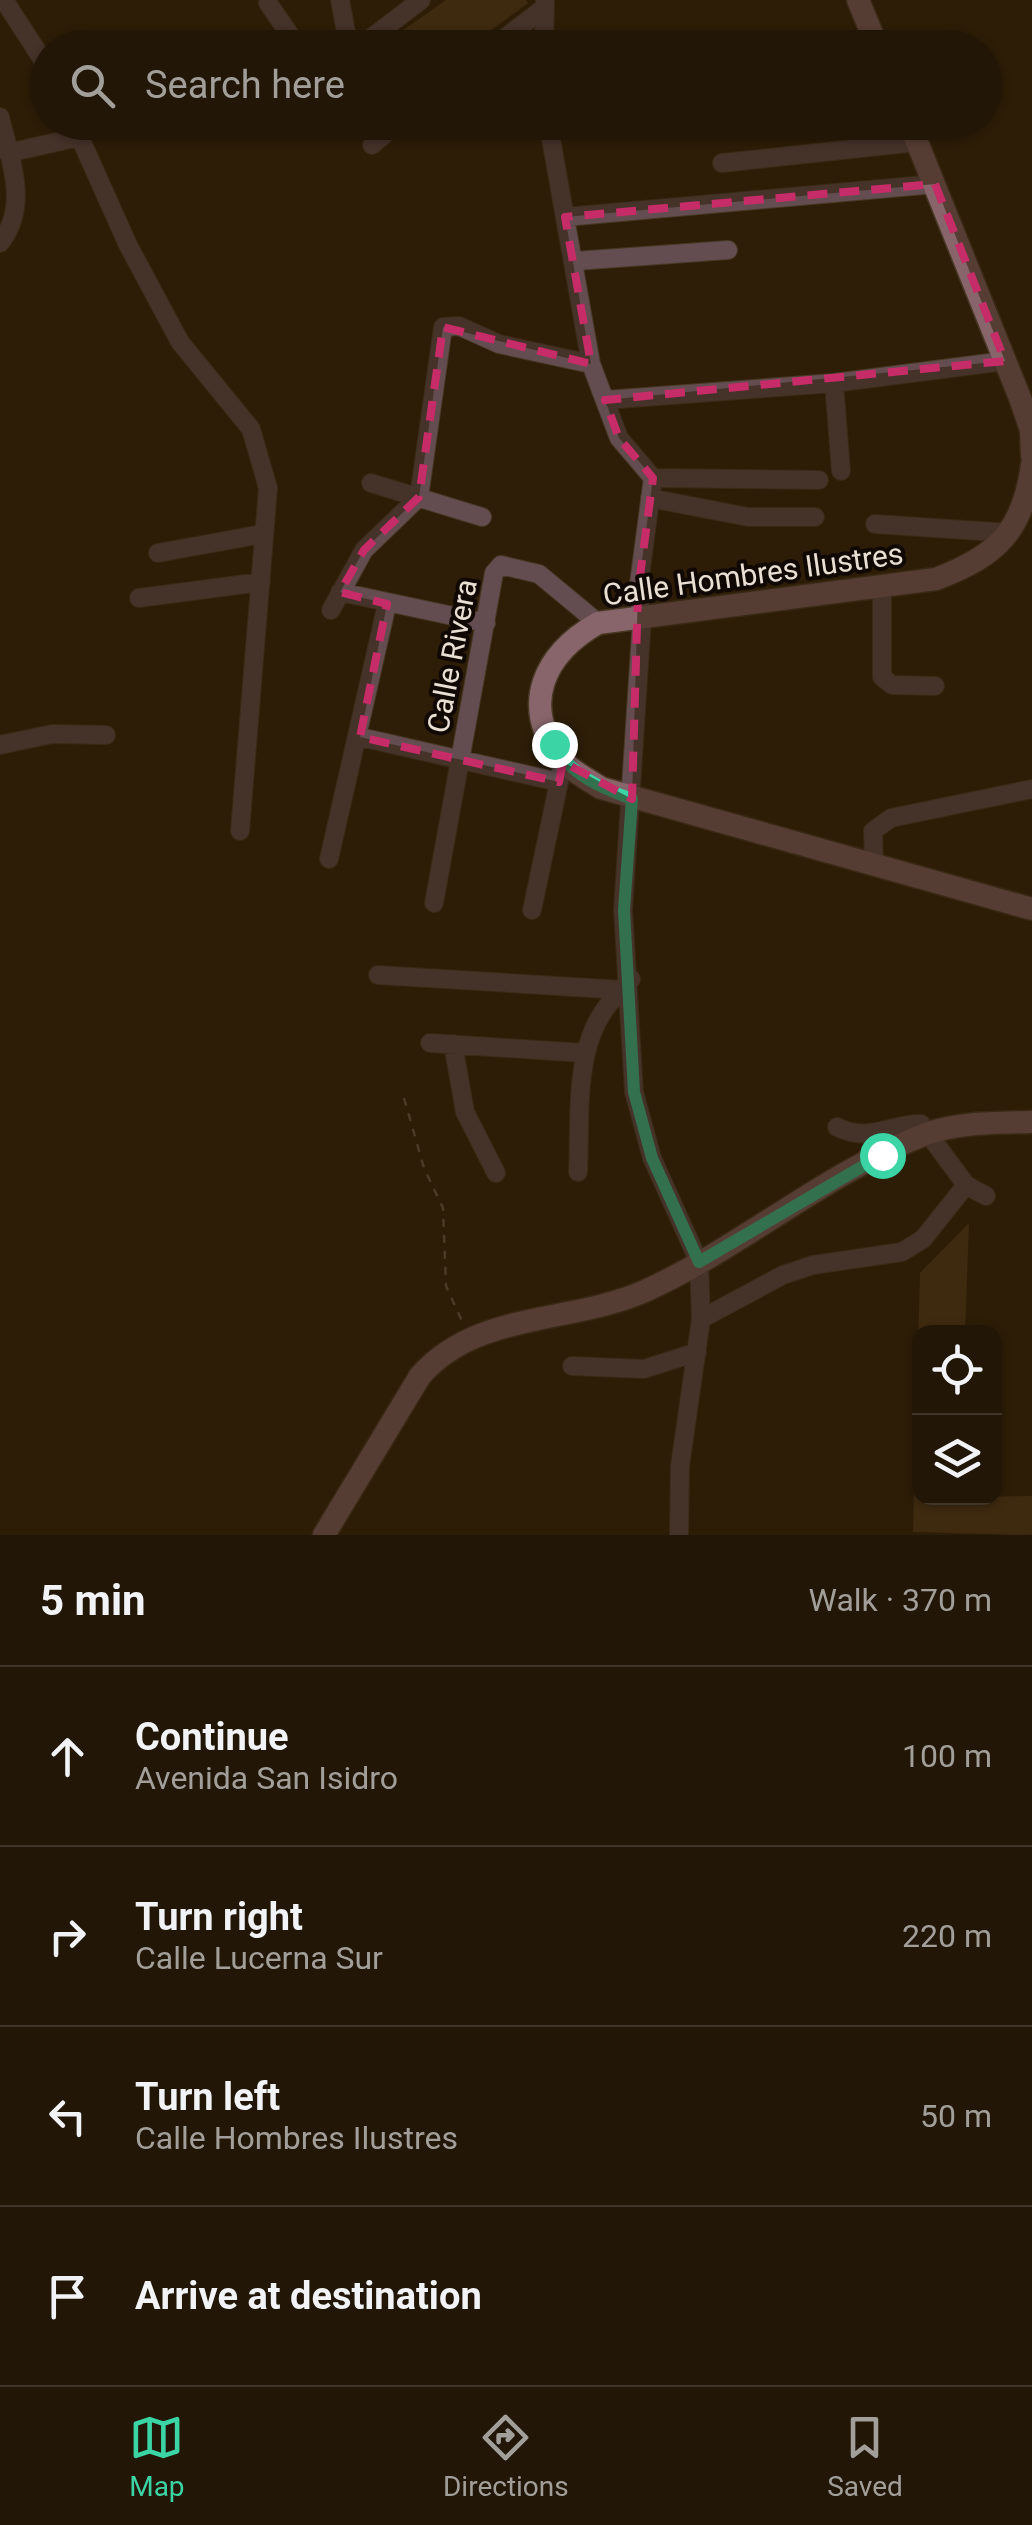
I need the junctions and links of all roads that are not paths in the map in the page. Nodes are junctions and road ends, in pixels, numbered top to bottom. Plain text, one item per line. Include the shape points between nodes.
1 (4, 0) edge
2 (340, 0) edge
3 (858, 0) edge
4 (419, 1) edge
5 (268, 3) dead end
6 (544, 4) edge
7 (287, 30) edge
8 (346, 30) edge
9 (381, 30) edge
10 (513, 30) edge
11 (544, 30) edge
12 (870, 30) edge
13 (30, 40) edge
14 (0, 121) edge
15 (46, 140) edge
16 (81, 140) edge
17 (378, 140) edge
18 (551, 140) edge
19 (864, 140) edge
20 (916, 140) edge
21 (372, 145) dead end
22 (8, 153) junction
23 (722, 163) dead end
24 (934, 184) junction
25 (565, 217) junction
26 (0, 242) edge
27 (728, 250) dead end
28 (575, 262) junction
29 (1006, 361) junction
30 (591, 364) junction
31 (834, 383) junction
32 (606, 400) junction
33 (1032, 455) edge
34 (1032, 464) edge
35 (841, 471) dead end
36 (653, 478) junction
37 (819, 480) dead end
38 (371, 483) dead end
39 (420, 497) junction
40 (650, 498) junction
41 (482, 517) dead end
42 (815, 517) dead end
43 (875, 524) dead end
44 (1010, 532) junction
45 (262, 534) junction
46 (158, 553) dead end
47 (261, 582) junction
48 (882, 586) junction
49 (340, 592) junction
50 (139, 598) dead end
51 (387, 604) junction
52 (330, 610) dead end
53 (642, 618) junction
54 (486, 623) junction
55 (598, 623) junction
56 (935, 686) dead end
57 (106, 735) dead end
58 (360, 738) junction
59 (0, 745) edge
60 (460, 759) junction
61 (561, 772) junction
62 (1032, 790) edge
63 (632, 799) junction
64 (240, 831) dead end
65 (329, 860) dead end
66 (874, 862) junction
67 (434, 903) dead end
68 (1032, 909) edge
69 (532, 910) dead end
70 (378, 975) dead end
71 (627, 985) junction
72 (430, 1043) dead end
73 (452, 1044) junction
74 (585, 1053) junction
75 (1032, 1122) edge
76 (837, 1128) dead end
77 (930, 1132) junction
78 (496, 1172) dead end
79 (578, 1172) dead end
80 (966, 1185) junction
81 (986, 1196) dead end
82 (699, 1262) junction
83 (701, 1319) junction
84 (698, 1352) junction
85 (572, 1366) dead end
86 (324, 1535) edge
87 (680, 1535) edge

1 - 13 street
2 - 8 street
3 - 12 main road
4 - 9 street
5 - 7 street
6 - 10 street
6 - 11 street
14 - 22 street
15 - 22 street
16 - 45 street via 180,342 250,429 268,488
17 - 21 street
18 - 25 street
19 - 23 street
20 - 24 main road
22 - 26 street via 18,204
24 - 25 street
24 - 29 main road
25 - 28 street
27 - 28 street
28 - 30 street
29 - 31 street
29 - 33 main road
30 - 32 street
30 - 39 street via 500,344 460,326 443,327
31 - 32 street
31 - 35 street
32 - 36 street via 619,438
34 - 44 main road, Calle Hombres Ilustres via 1028,495
36 - 37 street
36 - 40 street
38 - 39 street
39 - 41 street
39 - 49 street via 364,550
40 - 42 street via 748,517
40 - 53 street via 638,591
43 - 44 street
44 - 48 main road, Calle Hombres Ilustres via 964,568
45 - 46 street
45 - 47 street
47 - 50 street
47 - 64 street
48 - 53 main road, Calle Hombres Ilustres
48 - 56 street via 882,677 892,685
49 - 51 street
49 - 52 street
51 - 54 street
51 - 58 street
53 - 55 main road, Calle Hombres Ilustres
53 - 63 street
54 - 55 street, Calle Rivera via 501,564 539,574
54 - 60 street, Calle Rivera
55 - 61 main road, Calle Hombres Ilustres via 566,646 543,676 540,701
57 - 59 street via 52,734
58 - 60 street
58 - 65 street
60 - 61 street
60 - 67 street, Calle Rivera
61 - 63 main road
61 - 69 street
62 - 66 street via 891,818 874,831
63 - 66 main road
63 - 71 street via 624,881
66 - 68 main road
70 - 71 street
71 - 74 street via 594,1022
71 - 82 street via 634,1092 652,1158
72 - 73 street
73 - 74 street
73 - 78 street via 465,1112
74 - 79 street
75 - 77 main road
76 - 77 street via 854,1136 921,1124
77 - 80 street
77 - 82 main road
80 - 81 street
80 - 83 street via 923,1238 902,1252 813,1265
82 - 83 street
82 - 86 main road via 642,1292 471,1336 437,1356
83 - 84 street
84 - 85 street via 644,1369
84 - 87 street via 680,1466

